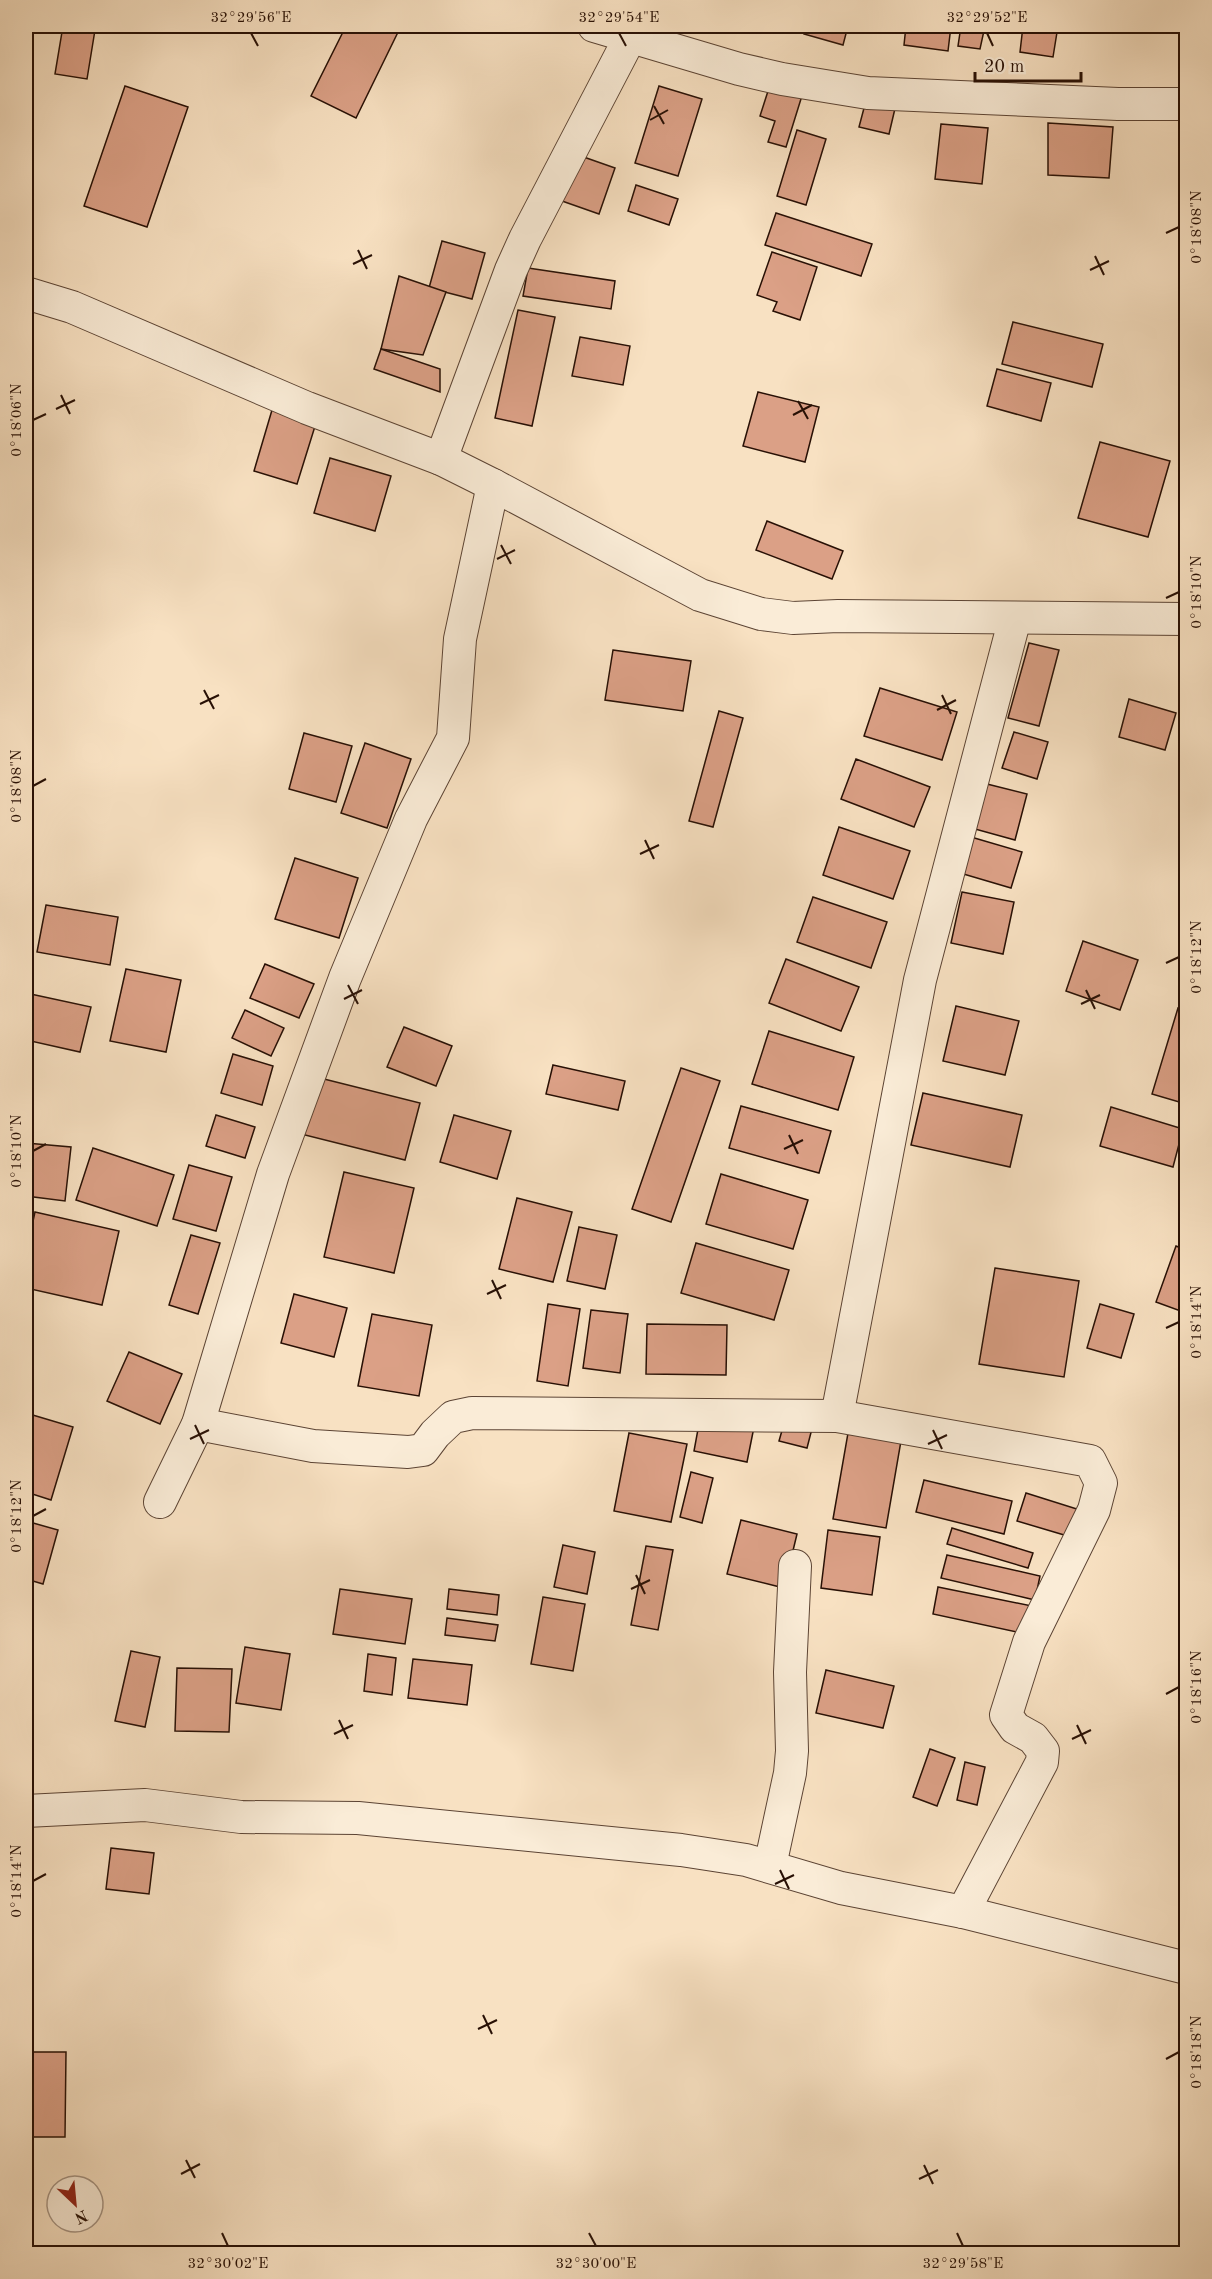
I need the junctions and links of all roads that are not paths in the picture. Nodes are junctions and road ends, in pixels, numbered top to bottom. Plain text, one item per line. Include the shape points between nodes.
1 (594, 26) edge
2 (633, 31) edge
3 (1186, 104) edge
4 (26, 293) edge
5 (441, 459) junction
6 (494, 484) junction
7 (1015, 618) junction
8 (1186, 619) edge
9 (837, 1416) junction
10 (198, 1424) junction
11 (160, 1502) dead end
12 (795, 1566) dead end
13 (26, 1811) edge
14 (770, 1866) junction
15 (963, 1912) junction
16 (1186, 1968) edge

1 - 2 street
2 - 3 street via 739,69 868,93
2 - 5 street via 520,250
4 - 5 street via 72,308 308,408
5 - 6 street
6 - 7 street via 700,595 761,615
6 - 10 street via 460,639 453,738 411,819 345,978 273,1174
7 - 8 street
7 - 9 street via 920,980
9 - 10 street via 472,1413 453,1417 423,1450 408,1452 312,1446
9 - 15 street via 1090,1461 1101,1484 1094,1510 1029,1642 1006,1714 1015,1728 1033,1738 1043,1751 1042,1762
10 - 11 street
12 - 14 street via 790,1672 792,1750
13 - 14 street via 145,1805 242,1817 358,1818 681,1850
14 - 15 street via 841,1888
15 - 16 street

